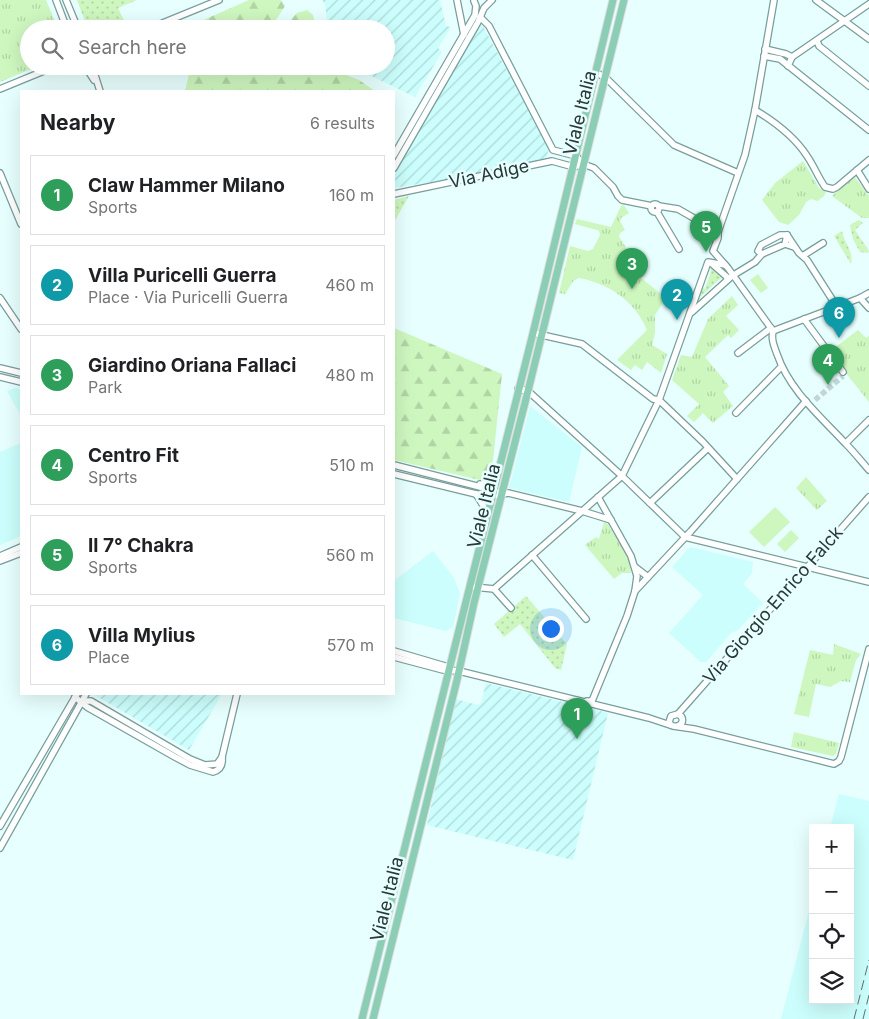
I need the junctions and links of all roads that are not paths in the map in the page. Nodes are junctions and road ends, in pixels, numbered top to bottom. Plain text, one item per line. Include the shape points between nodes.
1 (56, 0) edge
2 (66, 0) edge
3 (219, 0) edge
4 (457, 0) edge
5 (474, 0) edge
6 (613, 0) edge
7 (624, 0) edge
8 (774, 0) edge
9 (816, 0) edge
10 (490, 2) edge
11 (869, 4) edge
12 (480, 17) junction
13 (64, 20) edge
14 (74, 20) edge
15 (170, 20) edge
16 (844, 21) junction
17 (464, 35) junction
18 (869, 39) edge
19 (817, 40) junction
20 (764, 52) junction
21 (792, 57) junction
22 (788, 66) junction
23 (596, 73) junction
24 (34, 75) edge
25 (91, 75) edge
26 (95, 75) edge
27 (605, 77) junction
28 (869, 86) edge
29 (99, 88) edge
30 (0, 89) edge
31 (755, 110) junction
32 (869, 130) edge
33 (554, 150) junction
34 (395, 153) edge
35 (576, 156) junction
36 (869, 160) edge
37 (552, 161) junction
38 (583, 164) junction
39 (395, 166) edge
40 (574, 167) junction
41 (857, 170) junction
42 (0, 173) edge
43 (738, 173) junction
44 (869, 188) edge
45 (395, 194) edge
46 (658, 209) junction
47 (20, 222) edge
48 (718, 232) junction
49 (787, 235) junction
50 (823, 242) dead end
51 (785, 244) junction
52 (796, 248) junction
53 (679, 249) dead end
54 (762, 254) junction
55 (804, 255) junction
56 (711, 262) junction
57 (725, 265) junction
58 (733, 275) junction
59 (727, 281) junction
60 (738, 282) junction
61 (869, 293) edge
62 (0, 298) edge
63 (860, 298) junction
64 (695, 299) junction
65 (701, 304) junction
66 (837, 307) junction
67 (869, 308) edge
68 (690, 314) junction
69 (804, 319) junction
70 (20, 326) edge
71 (772, 330) junction
72 (533, 333) junction
73 (541, 335) junction
74 (738, 353) dead end
75 (781, 367) junction
76 (0, 368) edge
77 (20, 373) edge
78 (843, 374) dead end
79 (0, 377) edge
80 (20, 382) edge
81 (518, 389) junction
82 (528, 391) junction
83 (659, 400) junction
84 (815, 400) tunnel mouth
85 (808, 404) junction
86 (736, 413) dead end
87 (869, 420) edge
88 (846, 443) junction
89 (504, 447) junction
90 (708, 448) junction
91 (395, 465) edge
92 (869, 470) edge
93 (395, 474) edge
94 (622, 476) junction
95 (737, 479) junction
96 (468, 484) junction
97 (493, 493) junction
98 (503, 493) junction
99 (476, 494) junction
100 (598, 497) junction
101 (869, 497) edge
102 (650, 503) junction
103 (866, 504) edge
104 (582, 511) junction
105 (486, 519) junction
106 (611, 520) junction
107 (685, 537) junction
108 (20, 547) edge
109 (20, 552) edge
110 (532, 555) junction
111 (0, 556) edge
112 (0, 561) edge
113 (635, 566) junction
114 (808, 566) junction
115 (648, 577) junction
116 (869, 582) edge
117 (470, 586) junction
118 (478, 588) junction
119 (494, 589) junction
120 (635, 590) junction
121 (510, 608) dead end
122 (586, 619) dead end
123 (869, 649) edge
124 (395, 651) edge
125 (395, 657) edge
126 (449, 670) junction
127 (459, 671) junction
128 (85, 695) edge
129 (237, 695) edge
130 (76, 696) edge
131 (82, 701) junction
132 (585, 701) junction
133 (678, 714) junction
134 (671, 716) junction
135 (649, 718) junction
136 (677, 725) junction
137 (0, 826) edge
138 (0, 848) edge
139 (362, 1019) edge
140 (373, 1019) edge

1 - 13 street
2 - 14 street
3 - 15 street
4 - 17 street
5 - 10 street via 481,5
5 - 17 street via 476,11
6 - 23 main road, Viale Italia
7 - 27 main road, Viale Italia
8 - 20 street
9 - 16 street
10 - 12 street
11 - 16 street
12 - 33 street via 489,26
12 - 39 street
16 - 18 street
16 - 19 street
17 - 34 street
19 - 21 street
19 - 28 street via 819,46
20 - 21 street
20 - 22 street
20 - 31 street
21 - 22 street
22 - 32 street
23 - 27 street
23 - 35 main road, Viale Italia
24 - 30 street
25 - 29 street
26 - 29 street
27 - 38 main road, Viale Italia
27 - 43 street via 674,145
31 - 41 street via 784,129 808,156 825,187 837,186
31 - 43 street
33 - 35 street
33 - 37 street
35 - 38 street
35 - 40 main road, Viale Italia
36 - 41 street
37 - 40 street, Via Adige
37 - 45 street, Via Adige
38 - 40 street
38 - 46 street via 594,168 624,201 652,206 652,211
38 - 73 main road, Viale Italia
40 - 72 main road, Viale Italia
41 - 44 street
42 - 47 street
43 - 48 street
46 - 48 street via 678,209
46 - 53 street
48 - 57 street via 713,251
49 - 51 street
49 - 52 street
49 - 54 street via 780,235 761,245 758,251
50 - 55 street
51 - 52 street
51 - 54 street
52 - 55 street
54 - 58 street
55 - 66 street
56 - 57 street
56 - 59 street via 727,277
56 - 64 street via 708,262
57 - 58 street
58 - 59 street
58 - 60 street
59 - 60 street
59 - 65 street
60 - 71 street
61 - 63 street
62 - 70 street
63 - 66 street
63 - 67 street
64 - 65 street via 697,304
64 - 68 street
65 - 68 street
66 - 69 street
68 - 83 street
69 - 71 street
69 - 78 street
71 - 74 street
71 - 75 street via 772,341
72 - 73 street
72 - 81 main road, Viale Italia
73 - 82 main road, Viale Italia
73 - 83 street via 582,344
75 - 85 street
75 - 86 street
76 - 77 street
79 - 80 street
81 - 82 street
81 - 89 main road, Viale Italia
82 - 94 street
82 - 98 main road, Viale Italia
83 - 90 street
83 - 94 street
84 - 85 street
85 - 88 street
85 - 95 street
87 - 88 street
88 - 92 street
89 - 96 street, Viale Italia via 493,479 486,484
89 - 97 main road, Viale Italia
90 - 95 street
90 - 102 street
91 - 96 street
93 - 99 street
94 - 100 street
94 - 102 street
95 - 107 street
96 - 97 street
97 - 98 street
97 - 99 street
97 - 105 main road, Viale Italia
98 - 104 street
98 - 118 main road, Viale Italia
99 - 105 street via 484,507
100 - 104 street
100 - 106 street
101 - 103 street, Via Giorgio Enrico Falck
102 - 107 street
103 - 114 street, Via Giorgio Enrico Falck
104 - 106 street
104 - 110 street
105 - 117 main road, Viale Italia
106 - 113 street
107 - 114 street
107 - 115 street
108 - 111 street
109 - 112 street
110 - 119 street
110 - 122 street
113 - 115 street
113 - 120 street
114 - 116 street
114 - 133 street, Via Giorgio Enrico Falck
115 - 120 street
117 - 118 street
117 - 126 main road, Viale Italia
118 - 119 street
118 - 127 main road, Viale Italia
119 - 121 street
120 - 132 street via 592,701
123 - 136 street via 841,757 834,764
124 - 126 street
125 - 126 street
126 - 127 street
126 - 139 main road, Viale Italia
127 - 132 street
127 - 140 main road, Viale Italia
128 - 131 street
129 - 131 street via 222,758 213,765 190,759 91,701
130 - 131 street
130 - 137 street
131 - 138 street
132 - 135 street
133 - 134 street
133 - 136 street via 681,716
134 - 135 street
134 - 136 street via 669,722
135 - 136 street

